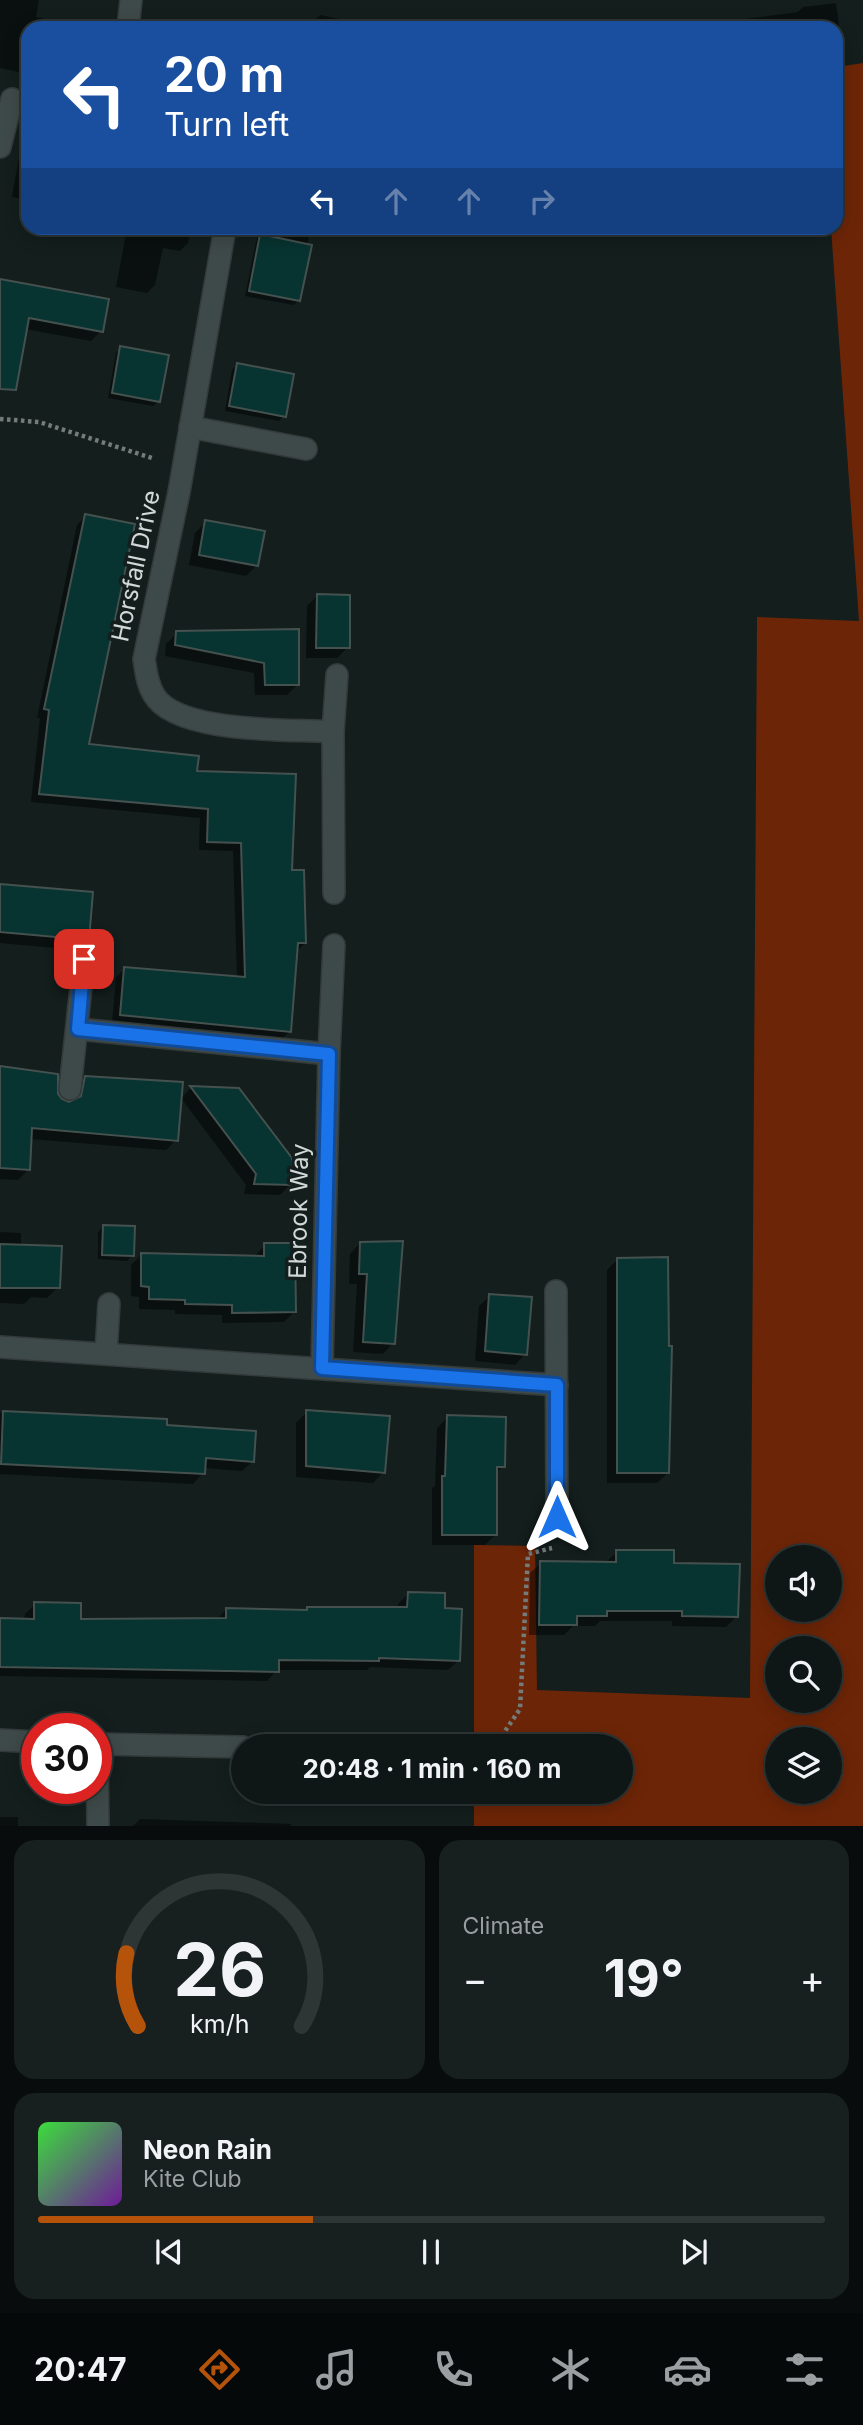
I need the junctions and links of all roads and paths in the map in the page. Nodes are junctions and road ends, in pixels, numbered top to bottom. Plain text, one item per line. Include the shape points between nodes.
1 (131, 0) edge
2 (129, 21) edge
3 (14, 99) edge
4 (0, 147) edge
5 (224, 235) edge
6 (0, 419) edge
7 (190, 427) junction
8 (306, 449) dead end
9 (183, 468) junction
10 (337, 675) dead end
11 (333, 732) junction
12 (334, 893) dead end
13 (334, 945) dead end
14 (84, 959) dead end
15 (78, 1029) junction
16 (329, 1054) junction
17 (70, 1089) dead end
18 (556, 1291) dead end
19 (109, 1304) dead end
20 (0, 1347) edge
21 (106, 1353) junction
22 (322, 1368) junction
23 (557, 1385) junction
24 (557, 1517) joint
25 (503, 1734) edge
26 (0, 1740) edge
27 (21, 1741) edge
28 (112, 1744) edge
29 (231, 1747) edge
30 (98, 1804) edge
31 (99, 1826) edge

1 - 2 street
3 - 4 street
5 - 7 street, Horsfall Drive
6 - 9 path via 39,422
7 - 8 street
7 - 9 street, Horsfall Drive
9 - 11 street, Horsfall Drive via 144,659 154,697 177,714 207,725
10 - 11 street
11 - 12 street
13 - 16 street, Ebrook Way
14 - 15 street
15 - 16 street
15 - 17 street
16 - 22 street, Ebrook Way
18 - 23 street
19 - 21 street
20 - 21 street
21 - 22 street
22 - 23 street
23 - 24 street
24 - 25 path via 555,1547 528,1555 520,1709
26 - 27 street
28 - 29 street
30 - 31 street

